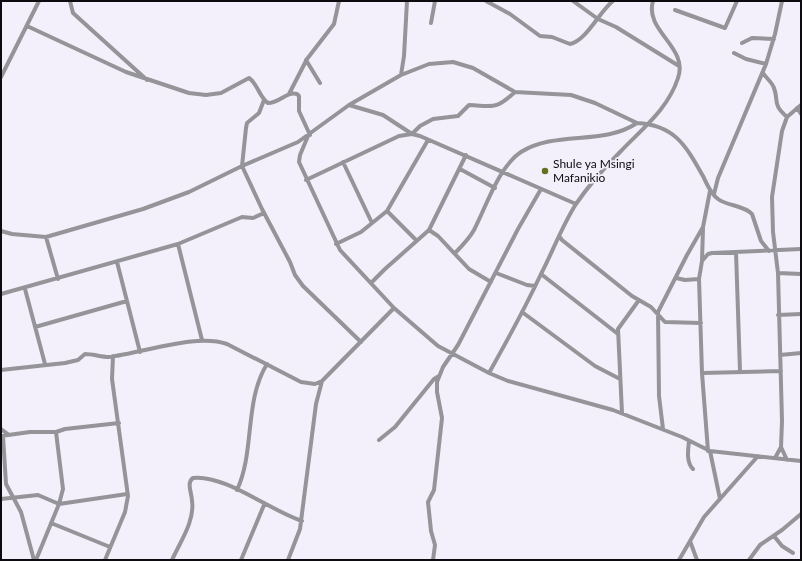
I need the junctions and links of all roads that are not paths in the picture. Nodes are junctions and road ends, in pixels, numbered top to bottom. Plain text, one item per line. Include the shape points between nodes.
1 (40, 1) edge
2 (70, 1) edge
3 (339, 1) edge
4 (407, 1) edge
5 (435, 1) edge
6 (486, 1) edge
7 (573, 1) edge
8 (613, 1) edge
9 (653, 1) edge
10 (736, 1) edge
11 (782, 1) edge
12 (675, 10) dead end
13 (598, 19) junction
14 (431, 23) dead end
15 (27, 26) junction
16 (774, 39) junction
17 (742, 43) dead end
18 (734, 53) dead end
19 (306, 60) junction
20 (766, 64) junction
21 (679, 66) junction
22 (763, 72) junction
23 (401, 75) junction
24 (1, 77) edge
25 (147, 80) junction
26 (320, 83) dead end
27 (515, 92) junction
28 (289, 94) junction
29 (264, 100) junction
30 (349, 105) junction
31 (799, 106) edge
32 (801, 114) edge
33 (787, 117) junction
34 (637, 123) junction
35 (648, 125) junction
36 (412, 134) junction
37 (309, 135) junction
38 (428, 140) junction
39 (466, 155) junction
40 (343, 162) junction
41 (242, 166) junction
42 (460, 169) junction
43 (503, 172) junction
44 (306, 180) junction
45 (495, 188) junction
46 (541, 189) junction
47 (712, 193) junction
48 (576, 204) junction
49 (387, 211) junction
50 (264, 213) junction
51 (372, 223) junction
52 (703, 227) junction
53 (429, 230) junction
54 (1, 231) edge
55 (559, 236) junction
56 (46, 237) junction
57 (416, 240) junction
58 (178, 244) junction
59 (336, 244) junction
60 (801, 249) edge
61 (769, 250) junction
62 (775, 250) junction
63 (736, 252) junction
64 (455, 253) junction
65 (702, 261) junction
66 (117, 262) junction
67 (496, 273) junction
68 (778, 273) junction
69 (541, 274) junction
70 (801, 274) edge
71 (676, 278) junction
72 (58, 279) junction
73 (699, 279) junction
74 (491, 282) junction
75 (372, 283) junction
76 (535, 286) junction
77 (25, 289) junction
78 (1, 294) edge
79 (639, 300) junction
80 (127, 301) junction
81 (394, 308) junction
82 (522, 312) junction
83 (801, 314) edge
84 (658, 315) junction
85 (778, 315) junction
86 (665, 322) junction
87 (701, 323) junction
88 (659, 324) junction
89 (35, 327) junction
90 (618, 334) junction
91 (202, 340) junction
92 (361, 342) junction
93 (140, 352) junction
94 (452, 353) junction
95 (801, 353) edge
96 (780, 355) junction
97 (113, 356) junction
98 (45, 364) junction
99 (267, 364) junction
100 (1, 370) edge
101 (740, 371) junction
102 (781, 371) junction
103 (489, 373) junction
104 (702, 373) junction
105 (439, 376) junction
106 (620, 379) junction
107 (322, 382) junction
108 (622, 413) junction
109 (118, 423) junction
110 (1, 429) edge
111 (662, 429) junction
112 (56, 432) junction
113 (9, 435) junction
114 (2, 436) edge
115 (379, 440) dead end
116 (689, 441) junction
117 (781, 447) junction
118 (709, 451) junction
119 (758, 456) junction
120 (775, 458) junction
121 (787, 460) junction
122 (801, 461) edge
123 (693, 469) dead end
124 (238, 490) junction
125 (127, 494) junction
126 (14, 497) junction
127 (720, 498) junction
128 (1, 499) edge
129 (59, 504) junction
130 (264, 505) junction
131 (801, 514) edge
132 (302, 521) junction
133 (51, 523) junction
134 (774, 536) junction
135 (690, 541) junction
136 (110, 547) junction
137 (793, 553) dead end
138 (35, 560) edge
139 (105, 560) edge
140 (172, 560) edge
141 (240, 560) edge
142 (288, 560) edge
143 (432, 560) edge
144 (679, 560) edge
145 (697, 560) edge
146 (748, 560) edge

1 - 15 street
2 - 25 street via 73,13
3 - 19 street via 334,24
4 - 23 street
5 - 14 street
6 - 13 street via 510,14 540,36 552,37 566,44 579,40
7 - 13 street
8 - 13 street via 602,11
9 - 21 street via 655,23 672,46
10 - 12 street via 725,28
11 - 16 street
13 - 21 street via 616,27
15 - 24 street
15 - 25 street
16 - 17 street via 752,38
16 - 20 street
18 - 20 street
19 - 26 street
19 - 28 street
20 - 22 street
21 - 35 street via 678,78 668,100
22 - 33 street via 775,90 775,103
22 - 47 street
23 - 27 street via 429,64 453,62 473,68
23 - 30 street
25 - 29 street via 189,93 206,95 221,93 249,78
27 - 34 street via 570,94
27 - 36 street via 489,108 469,106 458,116 433,119
28 - 29 street via 273,103
28 - 37 street via 299,96 299,111
29 - 41 street via 257,116 246,128
30 - 36 street via 383,115
30 - 37 street
31 - 32 street
31 - 33 street
33 - 62 street via 781,137 772,198
34 - 35 street
34 - 43 street via 628,130 615,134 584,136 526,149 513,158
35 - 47 street via 677,136 698,166
35 - 48 street via 602,171
36 - 38 street
36 - 40 street via 399,136
37 - 41 street
37 - 44 street via 299,159
38 - 39 street
38 - 49 street
39 - 42 street
39 - 43 street
40 - 44 street
40 - 51 street
41 - 50 street
41 - 56 street via 173,199
42 - 45 street
42 - 53 street
43 - 45 street
43 - 46 street
44 - 59 street
45 - 64 street via 474,230
46 - 48 street
46 - 67 street
47 - 52 street
47 - 61 street via 726,203 750,211 761,241
48 - 55 street
49 - 51 street
49 - 57 street
50 - 58 street via 252,218 242,217
50 - 92 street via 302,286
51 - 59 street via 361,232
52 - 65 street
52 - 71 street
53 - 57 street
53 - 64 street
54 - 56 street
55 - 69 street
55 - 79 street
56 - 72 street
57 - 75 street
58 - 66 street
58 - 91 street
59 - 75 street
60 - 62 street
61 - 62 street
61 - 63 street
62 - 68 street
63 - 65 street via 712,252
63 - 101 street
64 - 74 street via 469,269
65 - 73 street
66 - 72 street
66 - 80 street
67 - 74 street
67 - 76 street
68 - 70 street
68 - 85 street
69 - 76 street
69 - 90 street
71 - 73 street
71 - 84 street
72 - 77 street
73 - 87 street
74 - 94 street
75 - 81 street
76 - 82 street
77 - 78 street
77 - 89 street
79 - 84 street
79 - 90 street via 624,320
80 - 89 street
80 - 93 street
81 - 92 street
81 - 94 street via 438,346
82 - 103 street
82 - 106 street via 596,366
83 - 85 street
84 - 86 street
84 - 88 street
85 - 96 street
86 - 87 street
86 - 88 street
87 - 104 street
88 - 111 street via 659,396
89 - 98 street
90 - 106 street
91 - 93 street
91 - 99 street via 219,341
92 - 107 street
93 - 97 street
94 - 103 street
94 - 105 street
95 - 96 street
96 - 102 street
97 - 98 street via 87,354 77,360
97 - 109 street via 112,379
98 - 100 street
99 - 107 street via 301,382
99 - 124 street via 252,410 243,476
101 - 102 street
101 - 104 street
102 - 117 street
103 - 108 street via 508,381
104 - 118 street
105 - 115 street via 395,426
105 - 143 street via 437,392 442,421 434,490 428,506 435,545
106 - 108 street
107 - 132 street via 316,404
108 - 111 street
109 - 112 street
109 - 125 street
110 - 113 street
111 - 116 street
112 - 113 street
112 - 129 street via 63,485
113 - 114 street
114 - 126 street via 6,484
116 - 118 street
116 - 123 street via 688,457
117 - 120 street
117 - 121 street
118 - 119 street
118 - 127 street
119 - 120 street
119 - 127 street
120 - 121 street
121 - 122 street
124 - 130 street
124 - 140 street via 211,479 192,479 191,518
125 - 129 street
125 - 136 street via 125,512
126 - 128 street
126 - 129 street via 38,495
126 - 138 street
127 - 135 street via 704,517
129 - 133 street
130 - 132 street
130 - 141 street
131 - 134 street
132 - 142 street
133 - 136 street
133 - 138 street
134 - 137 street via 782,546
134 - 146 street via 760,545
135 - 144 street
135 - 145 street
136 - 139 street

